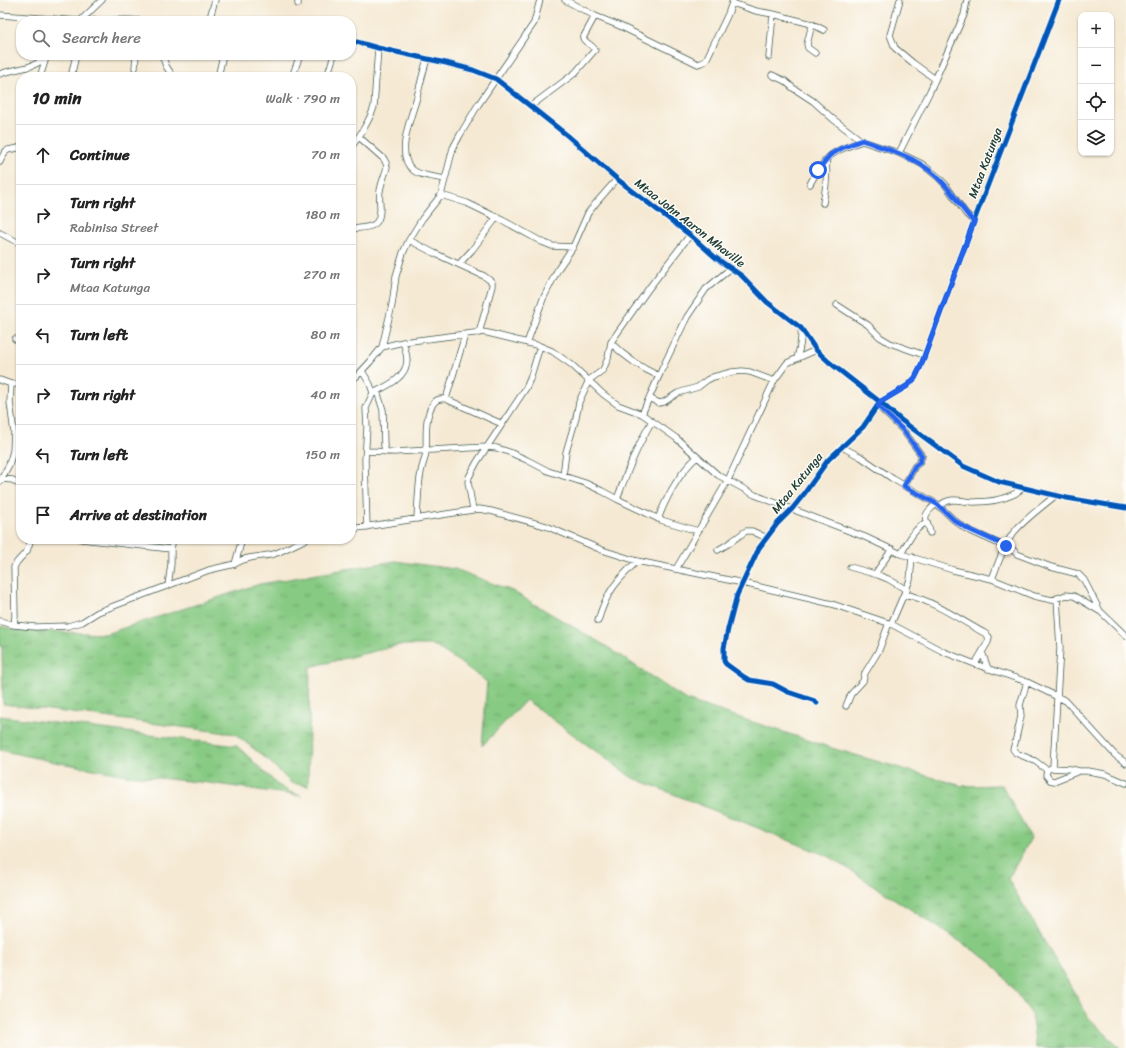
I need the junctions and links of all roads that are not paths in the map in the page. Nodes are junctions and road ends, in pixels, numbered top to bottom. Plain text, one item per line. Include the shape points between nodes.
1 (102, 0) edge
2 (215, 0) edge
3 (540, 0) edge
4 (565, 0) edge
5 (900, 0) edge
6 (967, 0) edge
7 (1059, 0) edge
8 (733, 1) edge
9 (773, 14) junction
10 (0, 15) edge
11 (85, 16) edge
12 (210, 16) edge
13 (595, 16) junction
14 (16, 17) edge
15 (812, 24) junction
16 (824, 30) dead end
17 (356, 42) edge
18 (378, 48) junction
19 (815, 53) dead end
20 (769, 57) dead end
21 (427, 59) junction
22 (44, 60) edge
23 (46, 60) edge
24 (75, 60) edge
25 (136, 60) edge
26 (164, 60) edge
27 (222, 60) edge
28 (298, 60) edge
29 (333, 60) edge
30 (135, 68) dead end
31 (42, 72) edge
32 (72, 72) edge
33 (170, 72) edge
34 (219, 72) edge
35 (294, 72) edge
36 (329, 72) edge
37 (0, 74) edge
38 (772, 75) dead end
39 (496, 79) junction
40 (935, 79) junction
41 (531, 106) junction
42 (359, 138) junction
43 (862, 140) junction
44 (356, 141) edge
45 (16, 148) edge
46 (899, 153) junction
47 (826, 160) junction
48 (0, 162) edge
49 (617, 178) junction
50 (445, 179) junction
51 (810, 184) dead end
52 (441, 195) junction
53 (822, 203) dead end
54 (497, 217) junction
55 (974, 222) junction
56 (356, 228) edge
57 (0, 233) edge
58 (690, 235) junction
59 (409, 240) junction
60 (16, 241) edge
61 (573, 247) junction
62 (459, 264) junction
63 (731, 268) junction
64 (837, 305) dead end
65 (801, 328) junction
66 (479, 333) junction
67 (465, 335) junction
68 (403, 342) junction
69 (527, 343) junction
70 (611, 343) junction
71 (540, 346) junction
72 (382, 347) junction
73 (816, 350) junction
74 (924, 356) junction
75 (797, 358) junction
76 (362, 371) junction
77 (659, 376) junction
78 (356, 377) edge
79 (0, 380) edge
80 (589, 380) junction
81 (774, 381) junction
82 (11, 384) junction
83 (16, 384) edge
84 (375, 392) junction
85 (649, 398) junction
86 (446, 399) junction
87 (879, 404) junction
88 (642, 414) junction
89 (652, 421) junction
90 (502, 424) junction
91 (486, 447) junction
92 (842, 447) junction
93 (426, 450) junction
94 (366, 451) junction
95 (386, 452) junction
96 (696, 457) junction
97 (563, 476) junction
98 (1, 480) edge
99 (728, 480) junction
100 (16, 482) edge
101 (904, 486) junction
102 (1022, 488) junction
103 (1056, 495) junction
104 (617, 499) junction
105 (938, 506) junction
106 (1126, 508) edge
107 (792, 509) junction
108 (473, 510) junction
109 (417, 519) junction
110 (658, 519) junction
111 (927, 522) junction
112 (367, 527) junction
113 (356, 528) edge
114 (698, 531) junction
115 (930, 533) dead end
116 (766, 538) junction
117 (29, 544) edge
118 (132, 544) edge
119 (172, 544) edge
120 (241, 544) edge
121 (296, 544) edge
122 (1006, 545) junction
123 (171, 549) junction
124 (892, 549) junction
125 (718, 550) dead end
126 (901, 554) junction
127 (912, 557) junction
128 (637, 561) junction
129 (235, 564) junction
130 (850, 567) dead end
131 (676, 569) junction
132 (875, 574) junction
133 (992, 579) junction
134 (743, 583) junction
135 (168, 586) junction
136 (906, 592) junction
137 (1057, 598) junction
138 (1100, 611) junction
139 (0, 621) edge
140 (598, 621) dead end
141 (890, 624) junction
142 (14, 625) junction
143 (1126, 636) edge
144 (982, 652) junction
145 (975, 664) junction
146 (988, 669) junction
147 (1027, 682) junction
148 (1058, 698) junction
149 (817, 703) dead end
150 (846, 706) dead end
151 (1126, 763) edge
152 (1050, 769) junction
153 (1079, 771) junction
154 (1126, 783) edge

1 - 11 street
2 - 12 street
3 - 39 street via 534,23
4 - 13 street
5 - 40 street via 890,35 895,48
6 - 40 street via 964,14
7 - 55 street, Mtaa Katunga
8 - 9 street via 756,11
8 - 13 street via 707,58 698,64
9 - 15 street
9 - 20 street
10 - 14 street
13 - 41 street via 583,38 595,49 594,51 575,73
15 - 16 street
15 - 19 street via 807,44
17 - 18 street, Mtaa John Aaron Mhaville
18 - 21 street, Mtaa John Aaron Mhaville
18 - 42 street via 374,107
21 - 39 street, Mtaa John Aaron Mhaville via 473,70
21 - 50 street via 406,132 404,149 407,163 412,170 419,174
22 - 37 street
23 - 31 street
24 - 32 street
25 - 30 street
26 - 33 street
27 - 34 street
28 - 35 street
29 - 36 street
38 - 43 street via 813,101
39 - 41 street, Mtaa John Aaron Mhaville
39 - 50 street via 453,148
40 - 46 street
41 - 49 street, Mtaa John Aaron Mhaville
42 - 44 street
42 - 56 street via 384,159 387,167 380,192 381,215 378,222 369,227
43 - 46 street
43 - 47 street via 842,148
45 - 48 street via 6,151
46 - 55 street via 922,164 938,177
47 - 51 street
47 - 53 street via 828,172
49 - 58 street, Mtaa John Aaron Mhaville
49 - 61 street via 588,214
50 - 52 street
52 - 54 street via 467,203
52 - 59 street
54 - 61 street via 552,246
54 - 62 street
55 - 74 street, Mtaa Katunga
57 - 60 street
58 - 63 street, Mtaa John Aaron Mhaville
58 - 70 street via 629,315
59 - 62 street
59 - 72 street via 399,265
61 - 69 street via 548,287
62 - 66 street via 492,282
63 - 65 street, Mtaa John Aaron Mhaville via 767,302
63 - 77 street via 706,289 687,317
64 - 74 street via 890,343
65 - 73 street, Mtaa John Aaron Mhaville
65 - 75 street
66 - 67 street
66 - 69 street
67 - 68 street
67 - 86 street
68 - 72 street
68 - 84 street via 407,361 404,371 390,385
69 - 71 street
70 - 77 street via 630,359
70 - 80 street via 605,366
71 - 80 street via 572,364
71 - 90 street via 530,380
72 - 76 street
73 - 75 street
73 - 87 street, Mtaa John Aaron Mhaville
74 - 87 street, Mtaa Katunga via 915,378
75 - 81 street via 787,363
76 - 78 street
76 - 84 street
77 - 85 street
79 - 82 street
80 - 88 street via 618,405
80 - 97 street via 579,402 566,452
81 - 85 street via 750,372 732,372 713,376 698,387 678,393 664,402
81 - 99 street
82 - 83 street
82 - 98 street via 14,451
84 - 94 street via 366,408
84 - 95 street via 384,410
85 - 88 street
86 - 90 street
86 - 93 street via 441,398 432,404 427,421
87 - 92 street, Mtaa Katunga via 863,427
87 - 101 street via 922,456
87 - 102 street, Mtaa John Aaron Mhaville via 963,466 999,482
88 - 89 street
89 - 96 street via 676,438
89 - 104 street via 633,458
90 - 91 street
91 - 93 street
91 - 97 street via 509,452
91 - 108 street via 469,477
92 - 101 street
92 - 107 street, Mtaa Katunga via 828,460
93 - 95 street
93 - 109 street via 421,472
94 - 95 street
94 - 112 street
96 - 99 street
96 - 110 street via 676,483
97 - 104 street via 585,483
98 - 100 street
99 - 107 street
99 - 114 street
101 - 105 street
102 - 103 street, Mtaa John Aaron Mhaville
102 - 105 street via 1014,495 994,500 975,502 953,499
103 - 106 street, Mtaa John Aaron Mhaville
103 - 122 street via 1022,523
104 - 110 street
105 - 111 street via 931,508 926,516
105 - 122 street via 966,528
107 - 116 street, Mtaa Katunga
107 - 124 street
108 - 109 street
108 - 128 street via 491,511 546,526 602,550
109 - 112 street
110 - 114 street
111 - 115 street
111 - 126 street via 920,525
112 - 113 street
114 - 131 street
116 - 125 street via 746,531
116 - 134 street, Mtaa Katunga
117 - 142 street via 14,567
118 - 123 street
119 - 123 street
120 - 129 street
121 - 129 street via 273,554 245,559
122 - 133 street
122 - 138 street via 1017,554 1078,574 1084,580
123 - 135 street
124 - 126 street
124 - 132 street
126 - 127 street
127 - 133 street
127 - 136 street
128 - 131 street
128 - 140 street via 609,592
129 - 135 street via 209,570
130 - 132 street
131 - 134 street
132 - 136 street via 888,579
133 - 137 street via 1047,600
134 - 141 street via 832,604
134 - 149 street, Mtaa Katunga via 728,629 724,661 744,678 773,684
135 - 142 street via 68,626 35,628
136 - 141 street
136 - 144 street via 986,634 989,639
137 - 138 street via 1074,596
137 - 148 street via 1060,648
138 - 143 street
139 - 142 street
141 - 145 street via 944,652
141 - 150 street via 880,650
144 - 145 street
144 - 146 street
145 - 146 street
146 - 147 street
147 - 148 street
147 - 152 street via 1020,705 1021,716 1013,749 1016,754
148 - 151 street via 1066,701 1115,755
148 - 152 street
152 - 153 street
152 - 153 street via 1047,777 1052,781
153 - 154 street via 1105,774

